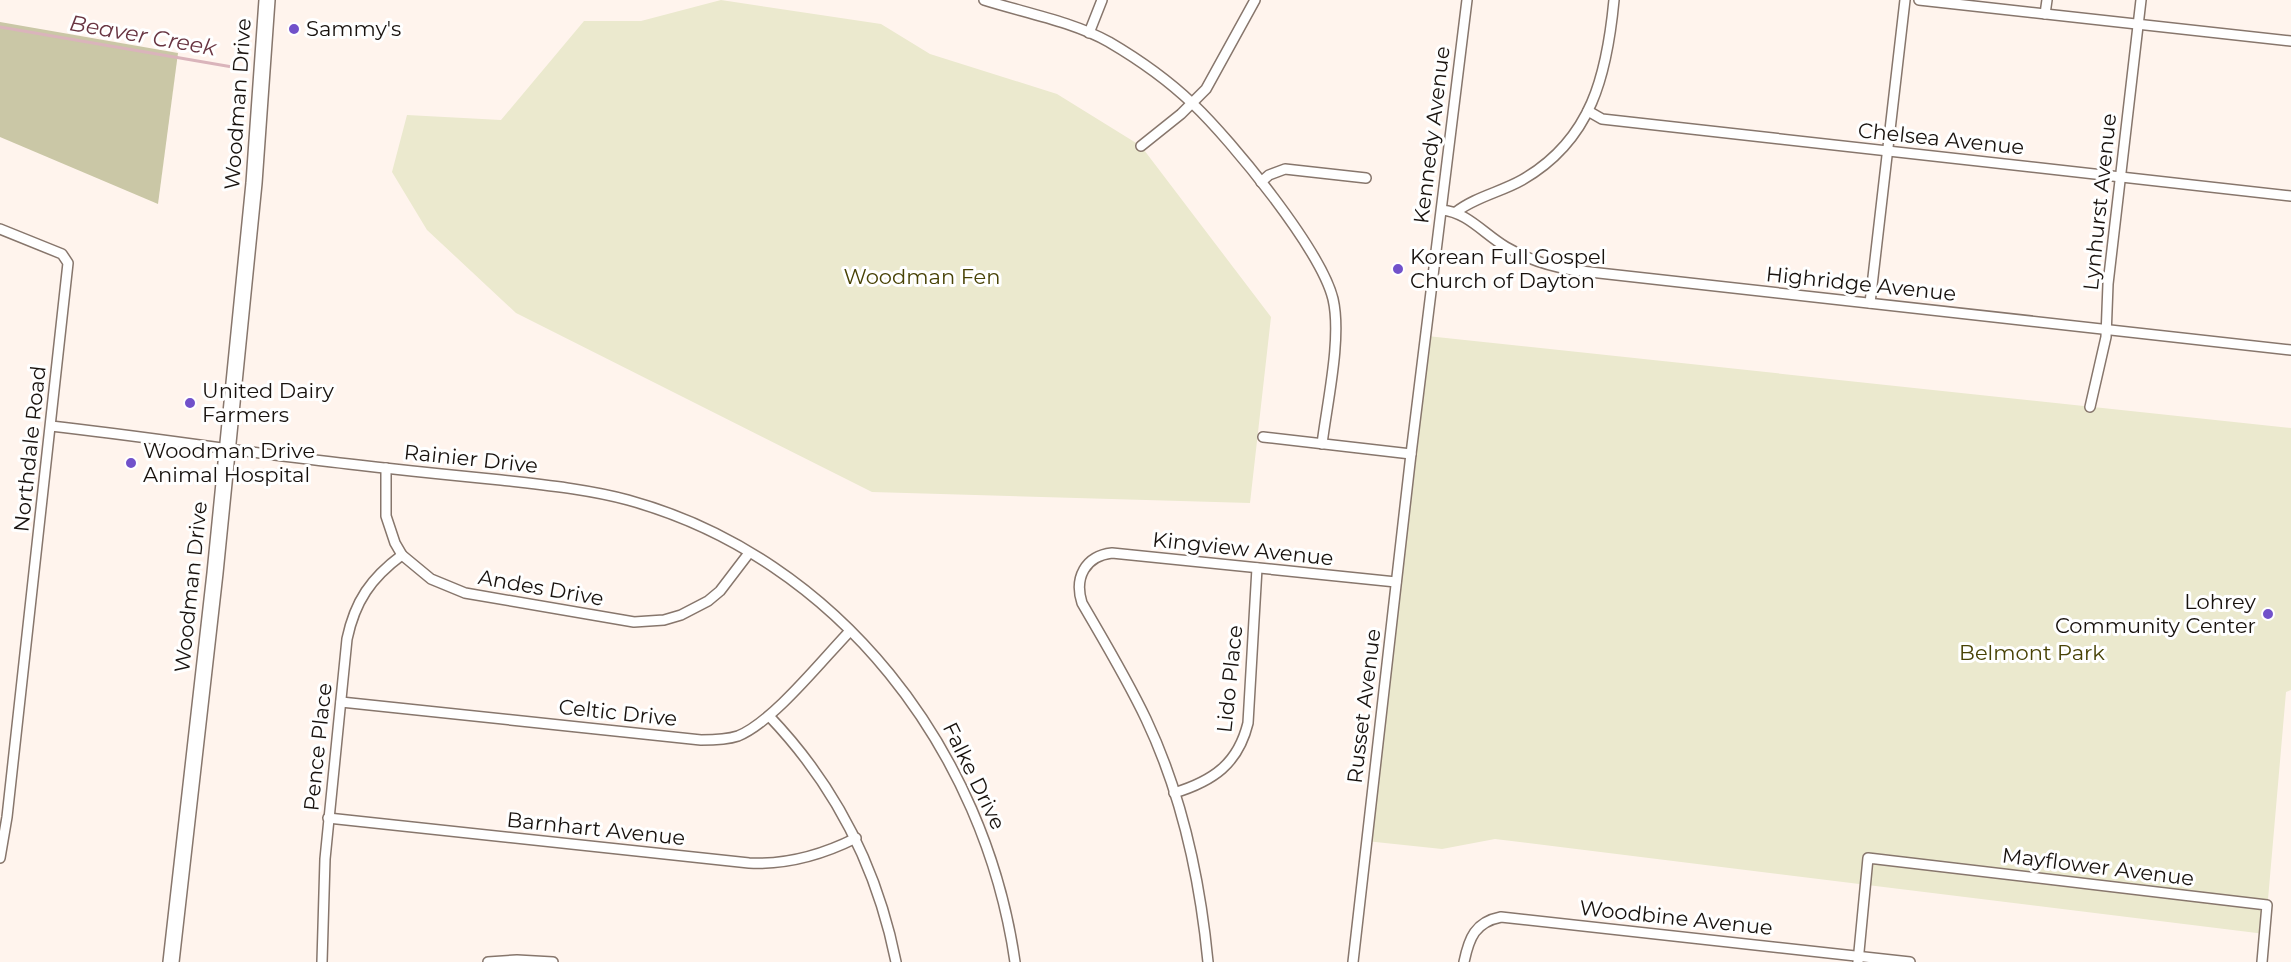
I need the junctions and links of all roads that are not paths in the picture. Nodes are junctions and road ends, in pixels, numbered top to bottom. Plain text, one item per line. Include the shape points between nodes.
1 (267, 0) edge
2 (984, 0) edge
3 (1102, 0) edge
4 (1255, 0) edge
5 (1467, 0) edge
6 (1614, 0) edge
7 (1905, 0) edge
8 (1919, 0) edge
9 (2047, 0) edge
10 (2141, 0) edge
11 (2045, 14) junction
12 (2139, 24) junction
13 (1089, 33) junction
14 (2291, 41) edge
15 (1192, 103) junction
16 (1588, 111) junction
17 (1140, 146) dead end
18 (1887, 151) junction
19 (2120, 177) junction
20 (1366, 178) dead end
21 (1261, 182) junction
22 (2291, 196) edge
23 (1442, 210) junction
24 (1456, 212) junction
25 (0, 229) edge
26 (1870, 303) junction
27 (2106, 329) junction
28 (2291, 350) edge
29 (2090, 407) dead end
30 (51, 426) junction
31 (1263, 437) dead end
32 (1322, 444) junction
33 (225, 448) junction
34 (1411, 453) junction
35 (386, 468) junction
36 (749, 553) junction
37 (402, 555) junction
38 (1257, 568) junction
39 (1396, 582) junction
40 (850, 631) junction
41 (341, 702) junction
42 (769, 716) junction
43 (1174, 793) junction
44 (328, 818) junction
45 (856, 838) junction
46 (0, 858) edge
47 (1858, 959) edge
48 (171, 962) edge
49 (322, 962) edge
50 (488, 962) edge
51 (552, 962) edge
52 (896, 962) edge
53 (1015, 962) edge
54 (1208, 962) edge
55 (1353, 962) edge
56 (1464, 962) edge
57 (1910, 962) edge
58 (2262, 962) edge

1 - 33 main road, Woodman Drive via 254,183
2 - 13 street
3 - 13 street
4 - 15 street via 1215,75
5 - 23 street, Kennedy Avenue
6 - 16 street via 1606,63
7 - 18 street
8 - 11 street
9 - 11 street
10 - 12 street, Lynhurst Avenue
11 - 12 street
12 - 14 street
12 - 19 street, Lynhurst Avenue
13 - 15 street via 1130,56
15 - 17 street
15 - 21 street
16 - 18 street, Chelsea Avenue via 1602,119
16 - 24 street via 1565,146 1537,171
18 - 19 street, Chelsea Avenue
18 - 26 street
19 - 22 street, Chelsea Avenue
19 - 27 street, Lynhurst Avenue
20 - 21 street via 1285,168
21 - 32 street via 1321,269 1333,300 1335,334
23 - 24 street, Highridge Avenue
23 - 34 street, Kennedy Avenue
24 - 26 street, Highridge Avenue via 1508,248 1553,266
25 - 30 street, Northdale Road via 66,258 68,264
26 - 27 street, Highridge Avenue
27 - 28 street, Highridge Avenue
27 - 29 street, Lynhurst Avenue
30 - 33 street, Rainier Drive
30 - 46 street, Northdale Road
31 - 32 street
32 - 34 street
33 - 35 street, Rainier Drive
33 - 48 main road, Woodman Drive via 215,573
34 - 39 street, Russet Avenue
35 - 36 street, Rainier Drive via 600,493 691,523
35 - 37 street, Andes Drive via 386,516
36 - 37 street, Andes Drive via 708,601 681,615 648,622 465,593 431,579
36 - 40 street, Rainier Drive via 808,594
37 - 41 street, Pence Place via 375,578 355,608 347,639
38 - 39 street, Kingview Avenue
38 - 43 street, Lido Place via 1244,736 1233,759 1218,773 1199,785
38 - 43 street, Kingview Avenue via 1112,553 1088,563 1078,586 1082,603 1147,721
39 - 55 street, Russet Avenue
40 - 42 street, Celtic Drive
40 - 53 street, Falke Drive via 905,692 958,775 1000,883
41 - 42 street, Celtic Drive via 700,740 737,736
41 - 44 street, Pence Place
42 - 45 street via 829,790
43 - 54 street via 1196,875
44 - 45 street, Barnhart Avenue via 749,863 804,858
44 - 49 street, Pence Place
45 - 52 street via 879,892
47 - 56 street, Woodbine Avenue via 1501,917 1477,928 1470,937
47 - 57 street, Woodbine Avenue
47 - 58 street, Mayflower Avenue via 1868,858 2267,905
50 - 51 street

